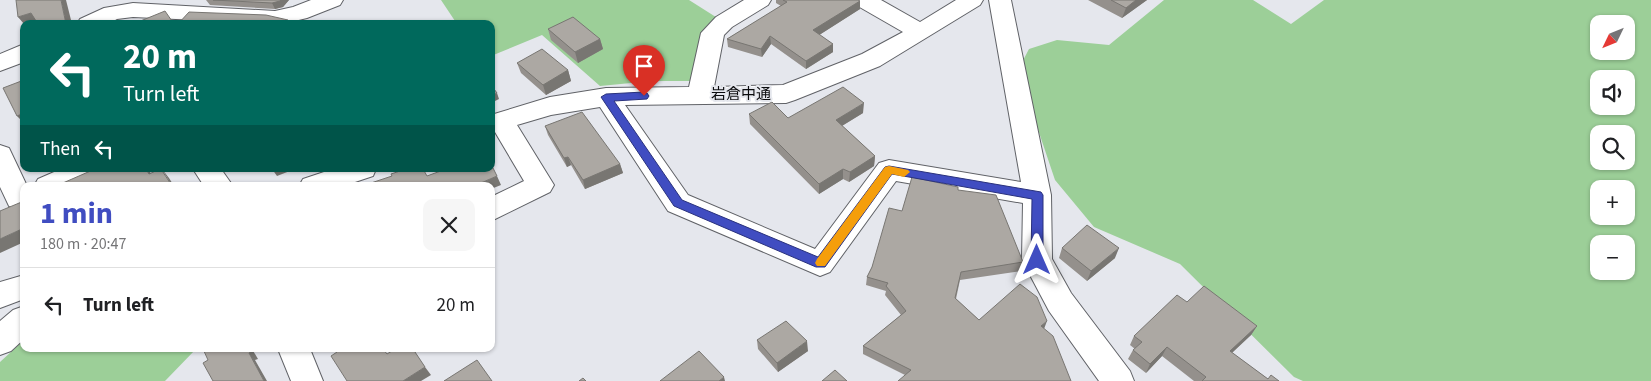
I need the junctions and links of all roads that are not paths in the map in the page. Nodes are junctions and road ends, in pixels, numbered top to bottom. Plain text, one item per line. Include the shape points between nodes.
1 (332, 0) edge
2 (760, 0) edge
3 (864, 0) edge
4 (972, 0) edge
5 (1000, 0) edge
6 (113, 12) edge
7 (96, 20) edge
8 (920, 32) junction
9 (20, 54) edge
10 (0, 62) edge
11 (700, 94) junction
12 (606, 97) junction
13 (497, 122) edge
14 (0, 155) edge
15 (79, 172) edge
16 (208, 172) edge
17 (355, 172) edge
18 (57, 182) edge
19 (216, 182) edge
20 (325, 182) edge
21 (1037, 195) junction
22 (14, 202) edge
23 (495, 208) edge
24 (20, 288) edge
25 (0, 295) edge
26 (20, 323) edge
27 (0, 341) edge
28 (295, 352) edge
29 (307, 381) edge
30 (1118, 381) edge

1 - 6 street via 275,18 133,10
2 - 11 street via 712,33
3 - 8 street
4 - 8 street, 岩倉中通
5 - 21 street
6 - 7 street
8 - 11 street, 岩倉中通 via 871,60 786,94
9 - 10 street
11 - 12 street, 岩倉中通
12 - 13 street, 岩倉中通 via 550,106
12 - 21 street via 678,203 820,264 889,170
13 - 23 street via 540,185
14 - 22 street
15 - 18 street
16 - 19 street
17 - 20 street
21 - 30 street via 1037,260 1060,302
24 - 25 street
26 - 27 street
28 - 29 street

